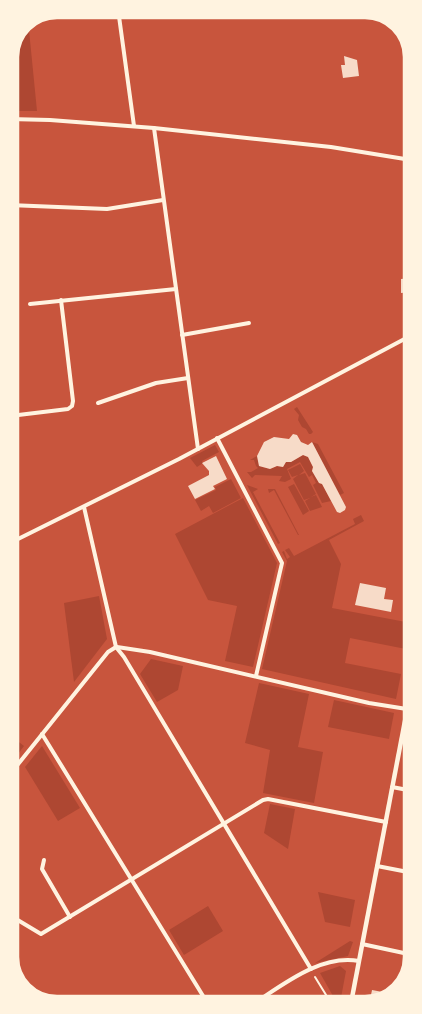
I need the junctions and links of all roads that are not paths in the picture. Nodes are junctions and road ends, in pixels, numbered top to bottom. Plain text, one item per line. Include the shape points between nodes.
1 (119, 18) edge
2 (18, 119) edge
3 (134, 126) junction
4 (154, 128) junction
5 (404, 159) edge
6 (163, 200) junction
7 (18, 205) edge
8 (176, 289) junction
9 (61, 300) junction
10 (30, 304) dead end
11 (250, 323) dead end
12 (182, 335) junction
13 (404, 339) edge
14 (188, 378) junction
15 (98, 403) dead end
16 (18, 415) edge
17 (218, 438) junction
18 (198, 449) junction
19 (84, 507) junction
20 (18, 539) edge
21 (116, 647) junction
22 (256, 676) junction
23 (404, 709) edge
24 (404, 725) edge
25 (42, 734) junction
26 (18, 764) edge
27 (392, 787) junction
28 (404, 789) edge
29 (224, 822) junction
30 (386, 822) junction
31 (44, 860) dead end
32 (377, 866) junction
33 (404, 871) edge
34 (131, 879) junction
35 (70, 917) junction
36 (18, 920) edge
37 (362, 944) junction
38 (404, 953) edge
39 (359, 961) junction
40 (312, 968) junction
41 (315, 977) dead end
42 (203, 996) edge
43 (266, 996) edge
44 (327, 996) edge
45 (353, 996) edge

1 - 3 street
2 - 3 street
3 - 4 street
4 - 5 street via 331,147
4 - 6 street
6 - 7 street via 107,209
6 - 8 street
8 - 9 street
8 - 12 street
9 - 10 street
9 - 16 street via 72,406
11 - 12 street
12 - 14 street
13 - 17 street
14 - 15 street via 156,384
14 - 18 street
17 - 18 street
17 - 22 street via 282,563
18 - 19 street
19 - 20 street
19 - 21 street
21 - 22 street
21 - 25 street via 108,652
21 - 29 street
22 - 23 street
24 - 27 street
25 - 26 street
25 - 34 street
27 - 28 street
27 - 30 street
29 - 30 street via 268,799
29 - 34 street
29 - 40 street
30 - 32 street
31 - 35 street via 42,869
32 - 33 street
32 - 37 street
34 - 35 street
34 - 42 street
35 - 36 street via 41,934
37 - 38 street
37 - 39 street
39 - 40 street via 341,960
39 - 45 street
40 - 43 street
41 - 44 lane

